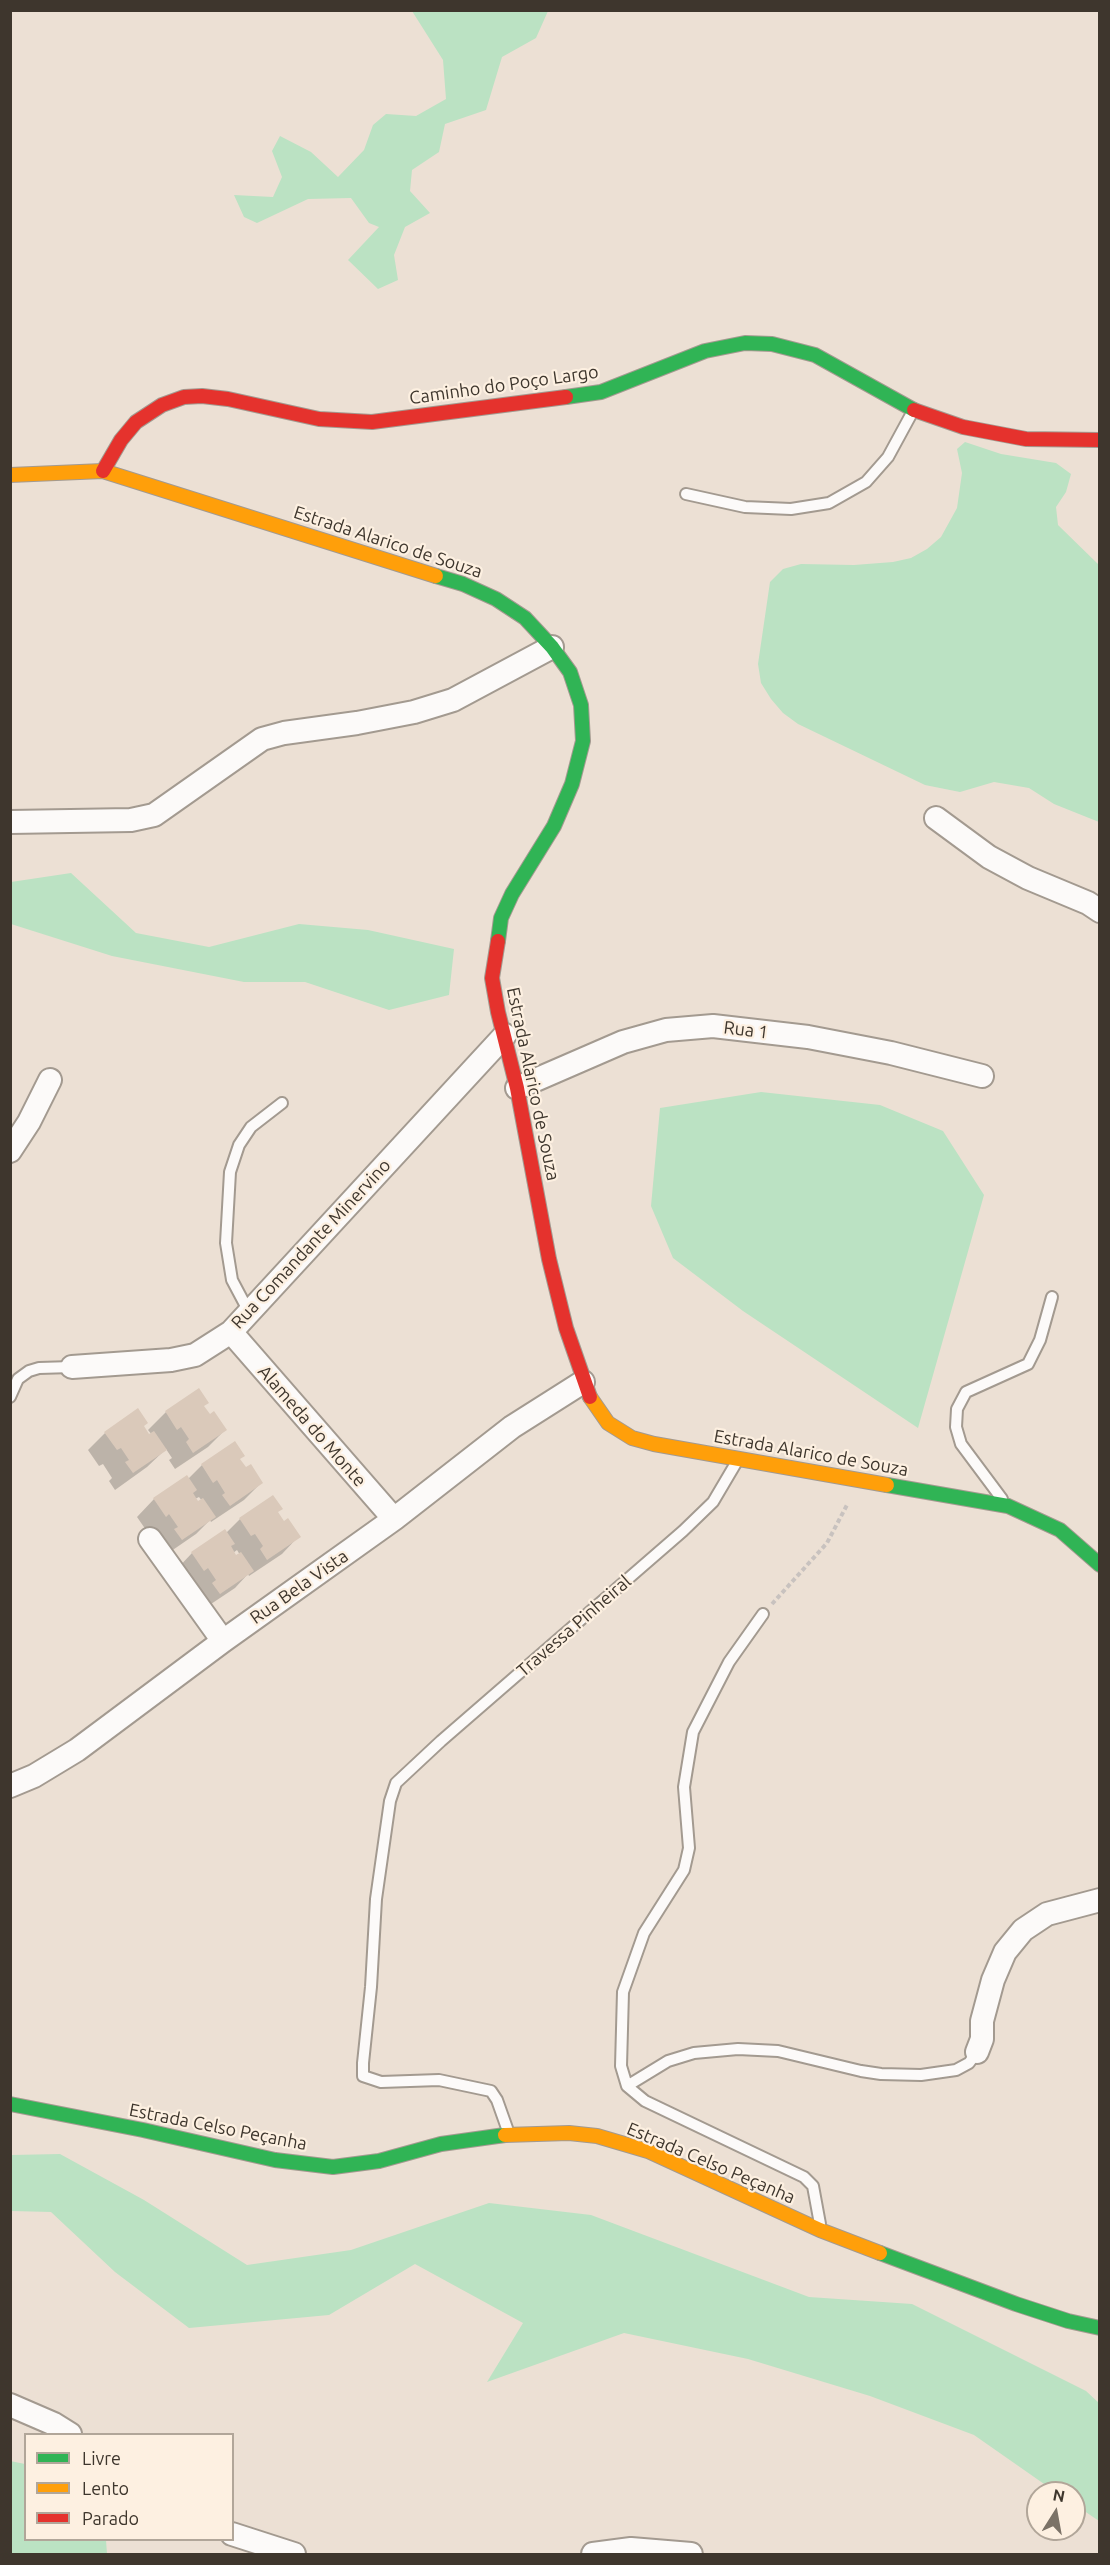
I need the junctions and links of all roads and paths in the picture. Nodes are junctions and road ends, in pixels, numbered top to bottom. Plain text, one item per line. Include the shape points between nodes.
1 (913, 410) junction
2 (1100, 440) edge
3 (103, 471) junction
4 (10, 475) edge
5 (686, 494) dead end
6 (552, 647) junction
7 (936, 818) dead end
8 (10, 822) edge
9 (1100, 911) edge
10 (505, 1035) junction
11 (981, 1076) dead end
12 (50, 1080) dead end
13 (517, 1088) junction
14 (282, 1103) dead end
15 (10, 1151) edge
16 (1052, 1297) dead end
17 (249, 1312) junction
18 (231, 1332) junction
19 (72, 1367) joint
20 (583, 1382) junction
21 (10, 1397) edge
22 (738, 1459) junction
23 (860, 1480) junction
24 (1008, 1506) junction
25 (394, 1519) junction
26 (150, 1539) dead end
27 (1100, 1565) edge
28 (763, 1614) joint
29 (223, 1641) junction
30 (10, 1786) edge
31 (1100, 1900) edge
32 (977, 2052) joint
33 (627, 2086) junction
34 (10, 2104) edge
35 (509, 2134) junction
36 (820, 2230) junction
37 (1100, 2328) edge
38 (10, 2405) edge
39 (68, 2433) edge
40 (234, 2535) edge
41 (294, 2554) edge
42 (593, 2554) edge
43 (691, 2554) edge

1 - 2 main road, Caminho do Poço Largo via 963,427 1026,439
1 - 3 main road, Caminho do Poço Largo via 815,355 772,344 745,343 705,351 601,392 372,422 319,419 228,399 184,397 162,405 136,422
1 - 5 lane via 888,457 866,482 829,503 790,509 745,507
3 - 4 main road, Estrada Alarico de Souza
3 - 6 main road, Estrada Alarico de Souza via 463,584 525,618
6 - 8 street via 453,700 414,712 262,739 154,815 131,820
6 - 10 main road, Estrada Alarico de Souza via 574,683 581,705 583,741 572,784 554,826 501,918 492,978
7 - 9 street via 989,857
10 - 13 main road, Estrada Alarico de Souza
10 - 17 street, Rua Comandante Minervino
11 - 13 street, Rua 1 via 808,1037 713,1026 666,1030 623,1042
12 - 15 street
13 - 20 main road, Estrada Alarico de Souza via 549,1259
14 - 17 lane via 251,1127 239,1145 230,1172 226,1243 232,1280
16 - 24 lane via 1029,1364 966,1392 957,1409 956,1427 962,1444
17 - 18 street, Rua Comandante Minervino
18 - 19 street, Rua Comandante Minervino via 195,1355
18 - 25 street, Alameda do Monte
19 - 21 lane via 29,1371 18,1379
20 - 22 main road, Estrada Alarico de Souza via 591,1401 608,1423 632,1438
20 - 25 street, Rua Bela Vista via 512,1427
22 - 23 main road, Estrada Alarico de Souza
22 - 35 lane, Travessa Pinheiral via 713,1502 683,1532 396,1783 384,1830 376,1899 363,2076 381,2082 439,2080 491,2091
23 - 24 main road, Estrada Alarico de Souza
23 - 28 path via 827,1543
24 - 27 main road, Estrada Alarico de Souza via 1060,1530
25 - 29 street, Rua Bela Vista
26 - 29 street
28 - 33 lane via 729,1662 693,1732 684,1787 689,1848 684,1870 644,1933 622,1992 621,2066
29 - 30 street, Rua Bela Vista via 77,1750
31 - 32 street via 1047,1914 1023,1930 1005,1952 993,1980
32 - 33 lane via 969,2063 956,2070 921,2075 861,2071 778,2051 694,2053 668,2061
33 - 36 lane via 645,2101 804,2177 813,2186 818,2202
34 - 35 main road, Estrada Celso Peçanha via 254,2156 333,2166 352,2166 461,2140
35 - 36 main road, Estrada Celso Peçanha via 569,2133 621,2141
36 - 37 main road, Estrada Celso Peçanha via 1016,2304
38 - 39 street
40 - 41 street
42 - 43 street via 631,2549

